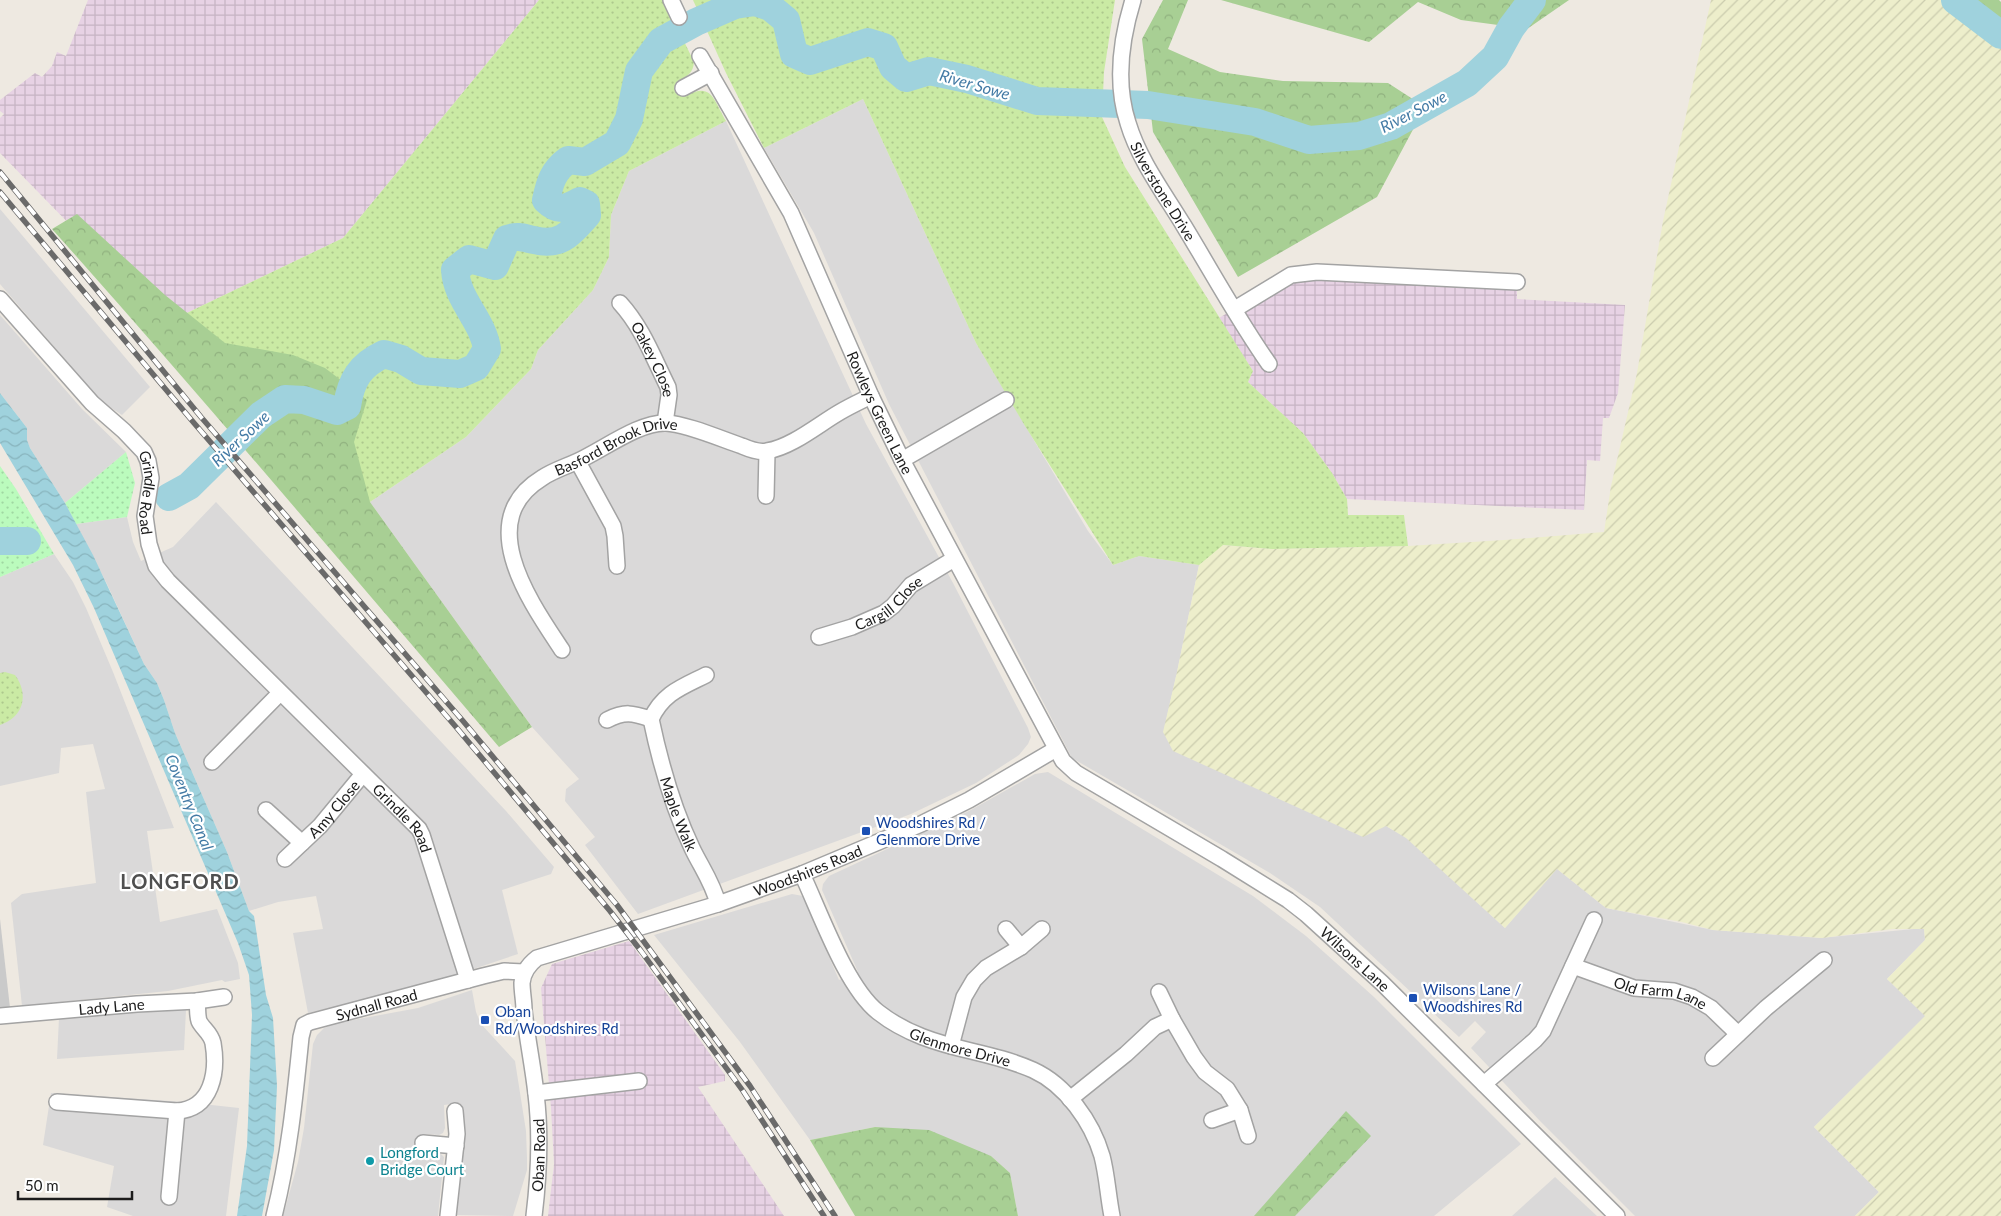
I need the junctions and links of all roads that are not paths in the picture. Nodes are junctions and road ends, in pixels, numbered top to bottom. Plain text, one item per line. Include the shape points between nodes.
1 (671, 0) edge
2 (1133, 0) edge
3 (679, 17) dead end
4 (700, 56) dead end
5 (711, 73) junction
6 (683, 88) dead end
7 (1517, 282) dead end
8 (0, 299) edge
9 (620, 304) dead end
10 (1235, 309) junction
11 (1269, 364) dead end
12 (871, 396) junction
13 (1006, 400) dead end
14 (666, 423) junction
15 (767, 452) junction
16 (902, 460) junction
17 (578, 462) junction
18 (766, 496) dead end
19 (954, 559) junction
20 (617, 566) dead end
21 (819, 637) dead end
22 (562, 650) dead end
23 (706, 675) dead end
24 (280, 693) junction
25 (651, 719) junction
26 (606, 720) dead end
27 (1056, 749) junction
28 (212, 762) dead end
29 (363, 774) junction
30 (266, 810) dead end
31 (302, 843) junction
32 (285, 859) dead end
33 (802, 874) junction
34 (718, 904) junction
35 (1594, 920) dead end
36 (1006, 929) dead end
37 (1042, 929) dead end
38 (1021, 947) junction
39 (1824, 960) dead end
40 (1573, 966) junction
41 (524, 972) junction
42 (468, 980) junction
43 (1159, 992) dead end
44 (224, 997) dead end
45 (197, 1001) junction
46 (0, 1016) edge
47 (1172, 1019) junction
48 (1738, 1034) junction
49 (951, 1046) junction
50 (1713, 1058) dead end
51 (639, 1081) dead end
52 (1484, 1084) junction
53 (536, 1093) junction
54 (1070, 1099) junction
55 (57, 1102) dead end
56 (1240, 1110) junction
57 (177, 1111) junction
58 (456, 1111) dead end
59 (1212, 1120) dead end
60 (1248, 1136) dead end
61 (423, 1143) dead end
62 (456, 1146) junction
63 (169, 1197) dead end
64 (274, 1216) edge
65 (448, 1216) edge
66 (534, 1216) edge
67 (1112, 1216) edge
68 (1617, 1216) edge

1 - 3 street
2 - 10 street, Silverstone Drive via 1125,27 1121,64 1127,122 1144,161
4 - 5 street, Rowleys Green Lane
5 - 6 street
5 - 12 street, Rowleys Green Lane via 791,213
7 - 10 street via 1316,272 1291,275
8 - 24 street, Grindle Road via 92,403 144,452 150,469 145,516 156,566
9 - 14 street, Oakey Close via 640,329 668,387
10 - 11 street, Silverstone Drive
12 - 15 street via 801,437
12 - 16 street, Rowleys Green Lane
13 - 16 street
14 - 15 street, Basford Brook Drive
14 - 17 street, Basford Brook Drive via 641,428
15 - 18 street
16 - 19 street, Rowleys Green Lane
17 - 20 street via 613,526
17 - 22 street, Basford Brook Drive via 542,477 529,488 519,500 509,526 517,572 533,606
19 - 21 street, Cargill Close via 911,585 884,613
19 - 27 street, Rowleys Green Lane
23 - 25 street via 670,694
24 - 28 street
24 - 29 street, Grindle Road
25 - 26 street via 634,713 621,713
25 - 34 street, Maple Walk via 678,812
27 - 33 street, Woodshires Road via 929,820
27 - 52 street, Wilsons Lane via 1076,772 1222,859 1306,914 1382,983
29 - 31 street, Amy Close
29 - 42 street, Grindle Road via 419,829
30 - 31 street, Amy Close
31 - 32 street, Amy Close
33 - 34 street, Woodshires Road
33 - 49 street, Glenmore Drive via 848,973 876,1010 912,1034
34 - 41 street, Woodshires Road via 537,958
35 - 40 street
36 - 38 street
37 - 38 street
38 - 49 street via 998,959 974,980 964,997
39 - 48 street
40 - 48 street, Old Farm Lane via 1634,988 1674,991 1692,997 1711,1008
40 - 52 street via 1536,1040
41 - 42 street, Sydnall Road via 504,971
41 - 53 street, Oban Road via 522,985 527,1041
42 - 64 street, Sydnall Road via 304,1025 292,1126
43 - 47 street
44 - 45 street, Lady Lane
45 - 46 street, Lady Lane
45 - 57 street via 199,1021 213,1042 213,1080 210,1092 200,1104 187,1111
47 - 54 street via 1155,1026
47 - 56 street via 1205,1072 1227,1089
48 - 50 street
49 - 54 street, Glenmore Drive via 1005,1059 1035,1071
51 - 53 street
52 - 68 street, Wilsons Lane
53 - 66 street, Oban Road via 540,1157
54 - 67 street, Glenmore Drive via 1090,1126 1102,1156
55 - 57 street
56 - 59 street
56 - 60 street
57 - 63 street
58 - 62 street
61 - 62 street
62 - 65 street

